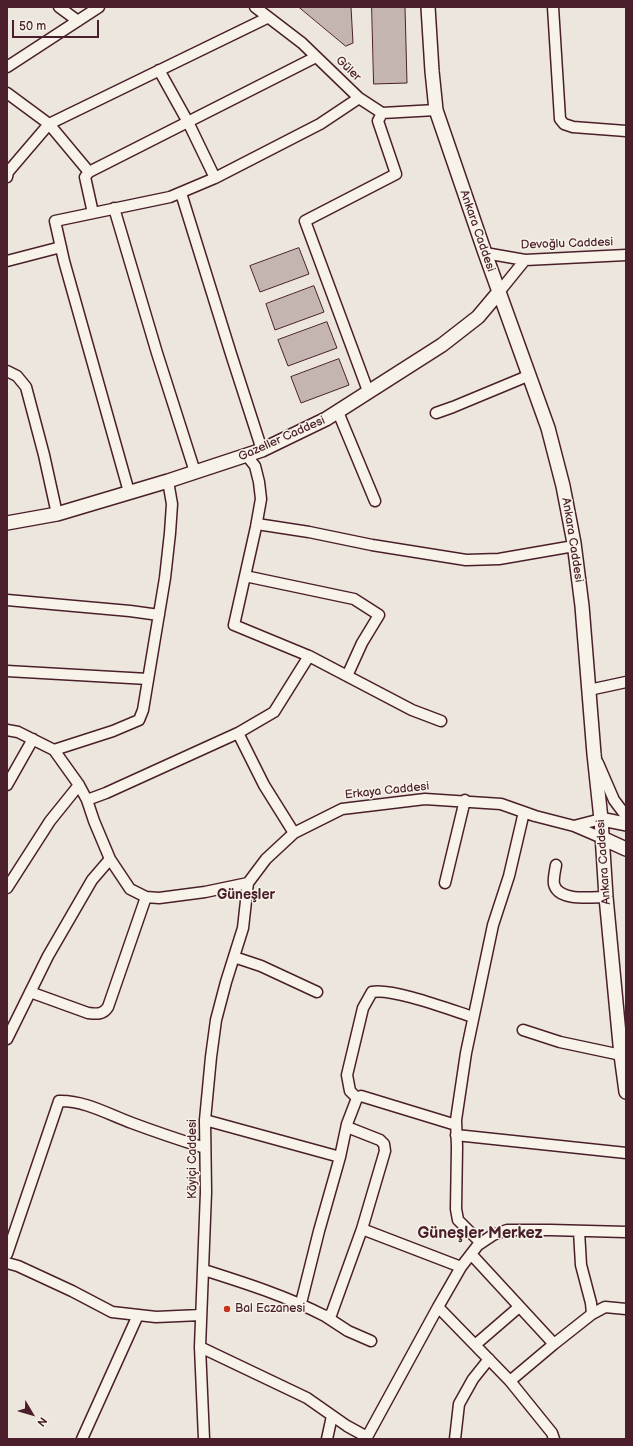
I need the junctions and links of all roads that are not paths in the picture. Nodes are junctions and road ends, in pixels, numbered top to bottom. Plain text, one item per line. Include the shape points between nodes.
1 (59, 7) edge
2 (99, 7) edge
3 (255, 7) edge
4 (428, 7) edge
5 (553, 7) edge
6 (267, 18) junction
7 (78, 21) junction
8 (316, 57) junction
9 (7, 67) edge
10 (159, 70) junction
11 (7, 93) edge
12 (359, 98) junction
13 (436, 110) junction
14 (382, 113) junction
15 (187, 122) junction
16 (49, 124) junction
17 (626, 131) edge
18 (89, 172) junction
19 (7, 177) edge
20 (215, 178) junction
21 (181, 193) junction
22 (114, 208) junction
23 (93, 213) junction
24 (61, 247) junction
25 (485, 253) junction
26 (626, 255) edge
27 (525, 260) junction
28 (7, 261) edge
29 (499, 292) junction
30 (7, 371) edge
31 (530, 375) junction
32 (368, 391) junction
33 (338, 412) junction
34 (436, 413) dead end
35 (262, 450) junction
36 (247, 456) junction
37 (195, 472) junction
38 (168, 481) junction
39 (129, 492) junction
40 (375, 500) dead end
41 (57, 514) junction
42 (7, 523) edge
43 (257, 524) junction
44 (574, 546) junction
45 (245, 576) junction
46 (7, 600) edge
47 (158, 615) junction
48 (309, 656) junction
49 (7, 671) edge
50 (347, 676) junction
51 (148, 678) junction
52 (626, 682) edge
53 (589, 690) junction
54 (441, 721) dead end
55 (7, 730) edge
56 (238, 733) junction
57 (33, 739) junction
58 (54, 750) junction
59 (594, 754) junction
60 (7, 785) edge
61 (79, 785) junction
62 (87, 800) junction
63 (465, 800) junction
64 (524, 812) junction
65 (626, 816) edge
66 (601, 819) junction
67 (626, 824) edge
68 (574, 826) junction
69 (294, 834) junction
70 (602, 838) junction
71 (626, 850) edge
72 (110, 859) junction
73 (556, 865) dead end
74 (248, 883) junction
75 (445, 883) dead end
76 (7, 888) edge
77 (146, 897) junction
78 (606, 897) junction
79 (234, 957) junction
80 (30, 992) junction
81 (317, 992) dead end
82 (474, 1017) junction
83 (523, 1030) dead end
84 (7, 1039) edge
85 (621, 1055) junction
86 (624, 1072) edge
87 (626, 1092) edge
88 (357, 1098) junction
89 (205, 1120) junction
90 (347, 1127) junction
91 (456, 1130) junction
92 (205, 1148) junction
93 (626, 1153) edge
94 (340, 1158) junction
95 (362, 1229) junction
96 (579, 1231) junction
97 (626, 1232) edge
98 (481, 1243) junction
99 (7, 1254) edge
100 (471, 1254) junction
101 (7, 1263) edge
102 (461, 1267) junction
103 (204, 1270) junction
104 (301, 1303) junction
105 (438, 1306) junction
106 (519, 1307) junction
107 (626, 1309) edge
108 (138, 1314) junction
109 (592, 1314) junction
110 (201, 1315) junction
111 (325, 1316) junction
112 (371, 1342) dead end
113 (554, 1344) junction
114 (475, 1345) junction
115 (200, 1347) junction
116 (489, 1359) junction
117 (510, 1381) junction
118 (332, 1416) junction
119 (201, 1438) edge
120 (372, 1438) edge
121 (82, 1439) edge
122 (328, 1439) edge
123 (455, 1439) edge
124 (554, 1439) edge

1 - 7 street
2 - 7 street
3 - 6 street, Güler
4 - 13 street, Ankara Caddesi
5 - 17 street via 560,119 564,124 573,127
6 - 8 street, Güler via 302,43
6 - 10 street
7 - 9 street
8 - 12 street, Güler
8 - 15 street
10 - 15 street
10 - 16 street
11 - 16 street
12 - 14 street, Güler
12 - 20 street via 320,124
13 - 14 street
13 - 25 street, Ankara Caddesi
14 - 32 street via 378,121 396,174 305,221
15 - 18 street
15 - 20 street
16 - 18 street
16 - 19 street via 8,172
18 - 23 street via 86,176
20 - 21 street
21 - 22 street
21 - 35 street
22 - 23 street
22 - 37 street
23 - 24 street via 55,221
24 - 28 street
24 - 39 street
25 - 27 street, Devoğlu Caddesi
25 - 29 street, Ankara Caddesi
26 - 27 street, Devoğlu Caddesi
27 - 29 street
29 - 31 street, Ankara Caddesi
29 - 32 street, Gazeller Caddesi via 478,317 442,345
30 - 41 street via 17,376 26,387
31 - 34 street via 454,408
31 - 44 street, Ankara Caddesi via 548,428 563,486
32 - 33 street, Gazeller Caddesi
33 - 35 street, Gazeller Caddesi
33 - 40 street
35 - 36 street, Gazeller Caddesi
36 - 37 street, Gazeller Caddesi
36 - 43 street via 255,466 259,482
37 - 38 street, Gazeller Caddesi
38 - 39 street, Gazeller Caddesi
38 - 47 street via 172,504 170,533
39 - 41 street, Gazeller Caddesi
41 - 42 street, Gazeller Caddesi
43 - 44 street via 466,560 499,560
43 - 45 street
44 - 53 street, Ankara Caddesi
45 - 48 street via 234,625
45 - 50 street via 354,599 379,615 362,643
46 - 47 street
47 - 51 street
48 - 50 street
48 - 56 street via 274,712
49 - 51 street
50 - 54 street via 412,710
51 - 58 street via 139,720
52 - 53 street
53 - 59 street, Ankara Caddesi
55 - 57 street
56 - 62 street
56 - 69 street via 264,785
57 - 58 street
57 - 60 street
58 - 61 street
59 - 65 street via 614,800
59 - 66 street, Ankara Caddesi
61 - 62 street
61 - 76 street via 50,821
62 - 72 street
63 - 64 street, Erkaya Caddesi via 501,804
63 - 69 street, Erkaya Caddesi via 426,799 342,809
63 - 75 street
64 - 68 street, Erkaya Caddesi
64 - 82 street via 509,876 493,925
66 - 67 street
66 - 68 street
66 - 70 street, Ankara Caddesi
68 - 70 street, Erkaya Caddesi
69 - 74 street, Erkaya Caddesi via 266,860
70 - 71 street
70 - 78 street, Ankara Caddesi
72 - 77 street via 130,889
72 - 80 street via 92,880
73 - 78 street via 556,889 568,897
74 - 77 street via 205,892 159,898
74 - 79 street, Köyiçi Caddesi via 243,928
77 - 80 street via 108,1007 103,1012 88,1012
78 - 85 street, Ankara Caddesi
79 - 81 street via 261,966
79 - 89 street, Köyiçi Caddesi via 216,1020
80 - 84 street
82 - 88 street via 410,997 372,992 363,1008 347,1075 350,1091
82 - 91 street via 466,1053
83 - 85 street via 560,1042
85 - 86 street, Ankara Caddesi
86 - 87 street, Ankara Caddesi
88 - 90 street
88 - 91 street via 361,1096
89 - 92 street, Köyiçi Caddesi
89 - 94 street
90 - 94 street
90 - 95 street via 384,1144 382,1165
91 - 93 street
91 - 98 street via 458,1220
92 - 99 street via 91,1108 59,1101
92 - 103 street, Köyiçi Caddesi
94 - 104 street
95 - 102 street
95 - 111 street via 331,1315
96 - 97 street
96 - 98 street via 507,1230
96 - 109 street via 581,1265
98 - 100 street
100 - 102 street
100 - 106 street
101 - 108 street via 72,1291 112,1312
102 - 105 street
103 - 104 street
103 - 110 street, Köyiçi Caddesi
104 - 111 street
105 - 114 street
105 - 120 street
106 - 113 street
106 - 114 street
107 - 109 street via 605,1308
108 - 110 street
108 - 121 street
109 - 113 street
110 - 115 street, Köyiçi Caddesi
111 - 112 street
113 - 117 street
114 - 116 street
115 - 118 street via 307,1398
115 - 119 street, Köyiçi Caddesi
116 - 117 street
116 - 123 street via 473,1378 459,1404
117 - 124 street via 552,1433
118 - 120 street
118 - 122 street

